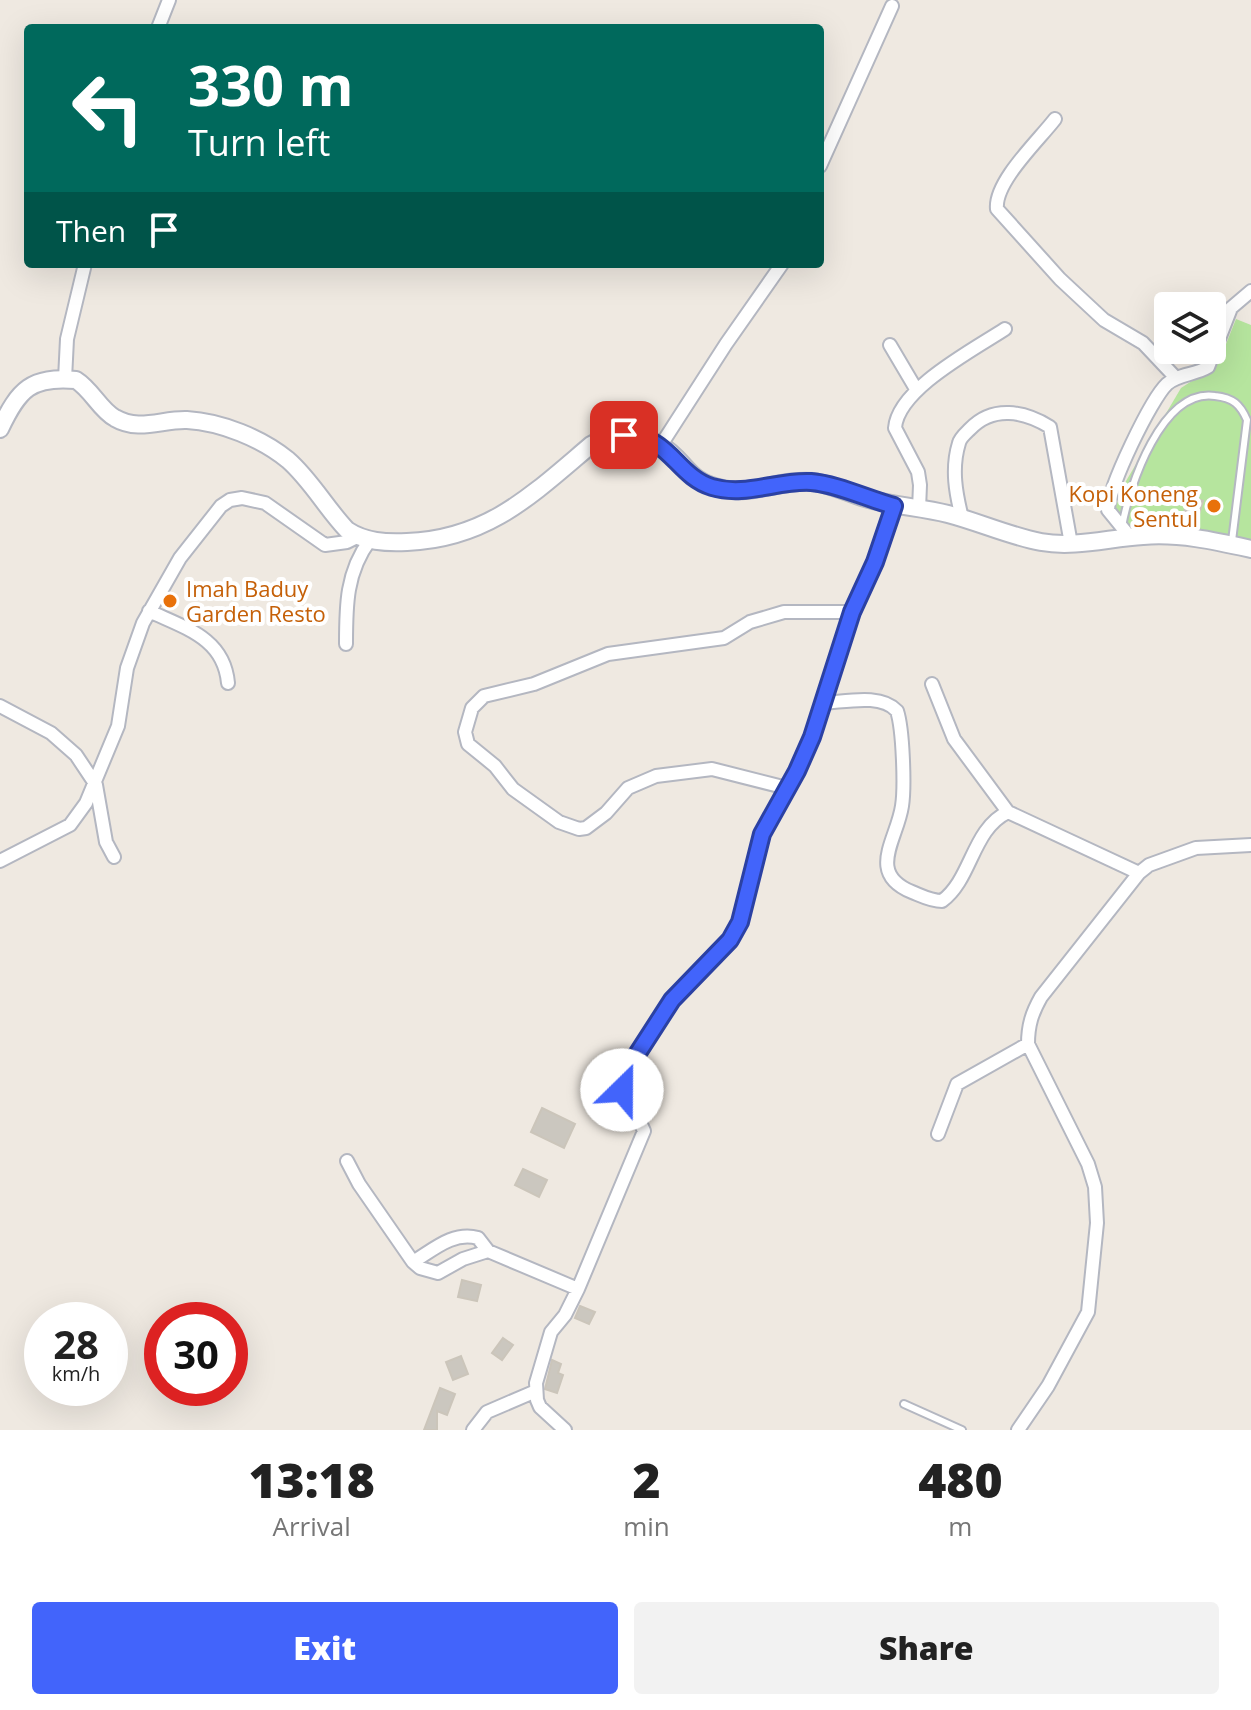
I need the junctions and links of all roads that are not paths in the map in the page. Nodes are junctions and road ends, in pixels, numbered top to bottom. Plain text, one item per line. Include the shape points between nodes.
1 (169, 0) edge
2 (892, 6) dead end
3 (160, 24) edge
4 (1055, 119) dead end
5 (824, 157) edge
6 (84, 268) edge
7 (779, 268) edge
8 (1251, 291) edge
9 (1005, 329) dead end
10 (890, 345) dead end
11 (1176, 378) junction
12 (65, 379) junction
13 (916, 389) junction
14 (0, 429) edge
15 (661, 445) junction
16 (894, 506) junction
17 (919, 509) junction
18 (962, 518) junction
19 (1126, 533) junction
20 (363, 538) junction
21 (1071, 544) junction
22 (1231, 545) junction
23 (1251, 549) edge
24 (149, 611) junction
25 (852, 612) junction
26 (346, 644) dead end
27 (228, 683) dead end
28 (932, 684) dead end
29 (823, 703) junction
30 (0, 706) edge
31 (96, 785) junction
32 (787, 788) junction
33 (1008, 812) junction
34 (1251, 845) edge
35 (114, 857) dead end
36 (0, 861) edge
37 (1139, 873) junction
38 (1028, 1044) junction
39 (938, 1134) dead end
40 (347, 1161) dead end
41 (488, 1251) junction
42 (413, 1262) junction
43 (578, 1289) junction
44 (536, 1391) junction
45 (904, 1404) dead end
46 (473, 1430) edge
47 (565, 1430) edge
48 (962, 1430) edge
49 (1018, 1430) edge

1 - 3 street
2 - 5 street
4 - 11 street via 1004,182 997,209 1060,279 1104,320 1143,343
6 - 12 street via 67,339
7 - 15 street
8 - 11 street via 1231,308 1208,367
9 - 13 street
10 - 13 street
11 - 19 street via 1162,390 1109,495 1108,510
12 - 14 street via 33,385 10,408
12 - 20 street via 80,382 117,420 142,425 210,422 268,446 288,461 334,516
13 - 17 street via 895,428 918,472
15 - 16 street via 694,477 713,487 748,491 813,482
15 - 20 street via 634,435 604,437 517,507 468,532 417,541
16 - 17 street
16 - 25 street
17 - 18 street
18 - 21 street via 1039,542
18 - 21 street via 954,482 959,441 981,417 1019,414 1050,427
19 - 21 street
19 - 22 street
19 - 22 lane via 1131,487 1166,420 1182,403 1207,395 1229,398 1242,407 1247,420
20 - 24 street via 325,545 265,503 230,500 207,521
20 - 26 street via 347,593
22 - 23 street
24 - 27 street via 215,648
24 - 31 street via 127,668 118,726
25 - 29 street
25 - 32 street via 784,612 750,622 724,638 608,654 534,684 484,696 472,708 465,732 468,744 513,789 559,822 579,829 606,813 628,788 669,773 712,769
28 - 33 street via 954,739
29 - 32 street
29 - 33 street via 874,701 897,711 903,797 887,858 891,879 899,887 942,901 988,827
30 - 31 street via 60,739
31 - 35 street via 106,842
31 - 36 street via 70,825
32 - 43 street via 762,834 746,905 730,940 672,1000 625,1073 625,1102 644,1131
33 - 37 street
34 - 37 street via 1196,848
37 - 38 street via 1041,997 1032,1013
38 - 39 street via 957,1084
38 - 49 street via 1088,1164 1097,1223 1088,1312
40 - 42 street
41 - 42 street via 438,1273
41 - 42 street via 478,1238 465,1236
41 - 43 street
43 - 44 street via 551,1332
44 - 46 street via 487,1412
44 - 47 street via 540,1407
45 - 48 lane

